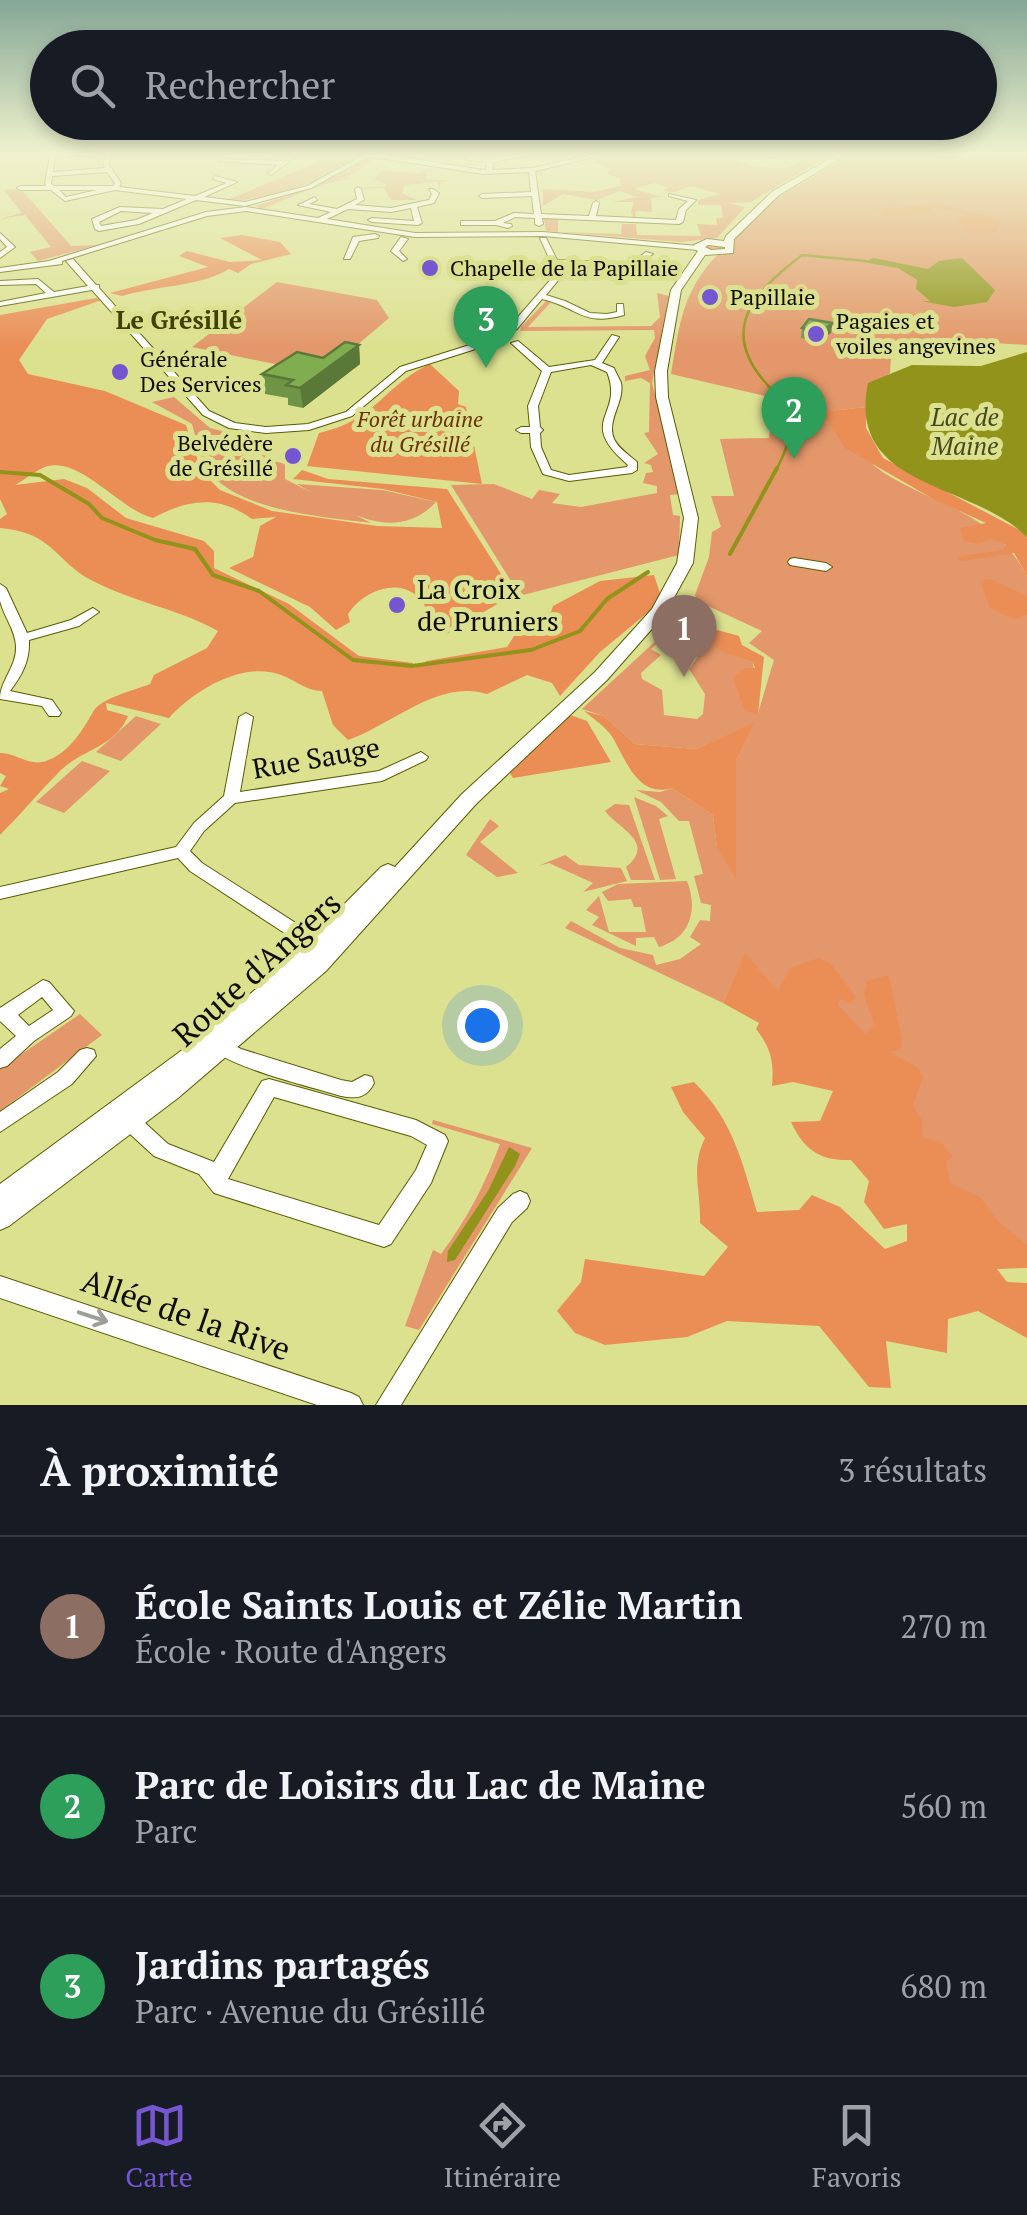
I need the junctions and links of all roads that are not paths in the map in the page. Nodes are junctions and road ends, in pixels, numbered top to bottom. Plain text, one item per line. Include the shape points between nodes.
1 (102, 218) edge
2 (147, 218) edge
3 (194, 218) edge
4 (297, 218) edge
5 (326, 218) edge
6 (417, 218) edge
7 (473, 218) edge
8 (497, 218) edge
9 (538, 218) edge
10 (580, 218) edge
11 (592, 218) joint
12 (681, 218) edge
13 (739, 218) edge
14 (750, 218) edge
15 (466, 219) dead end
16 (372, 220) dead end
17 (317, 222) junction
18 (508, 226) dead end
19 (375, 234) junction
20 (0, 235) edge
21 (543, 237) junction
22 (404, 239) junction
23 (431, 241) dead end
24 (706, 247) junction
25 (588, 250) dead end
26 (649, 254) dead end
27 (0, 256) edge
28 (347, 257) dead end
29 (70, 258) junction
30 (403, 259) dead end
31 (581, 260) junction
32 (554, 262) junction
33 (0, 270) edge
34 (0, 283) edge
35 (96, 287) junction
36 (53, 295) junction
37 (542, 297) junction
38 (0, 304) edge
39 (620, 306) dead end
40 (504, 333) junction
41 (615, 337) dead end
42 (492, 340) junction
43 (515, 343) junction
44 (598, 362) junction
45 (547, 370) junction
46 (309, 427) joint
47 (266, 430) joint
48 (522, 430) dead end
49 (538, 430) junction
50 (794, 562) dead end
51 (826, 568) dead end
52 (0, 588) edge
53 (94, 612) dead end
54 (6, 615) edge
55 (23, 638) junction
56 (0, 694) edge
57 (54, 712) dead end
58 (246, 717) dead end
59 (421, 757) dead end
60 (231, 798) junction
61 (181, 852) junction
62 (0, 893) edge
63 (323, 950) junction
64 (28, 1036) dead end
65 (217, 1045) junction
66 (87, 1056) dead end
67 (0, 1060) edge
68 (365, 1083) dead end
69 (124, 1116) junction
70 (0, 1123) edge
71 (214, 1176) junction
72 (0, 1200) edge
73 (520, 1201) dead end
74 (0, 1217) edge
75 (0, 1286) edge
76 (351, 1405) edge
77 (388, 1405) edge

1 - 2 street via 95,221 99,229
3 - 29 street
4 - 17 street
5 - 17 street
6 - 16 street via 418,223
7 - 15 street
8 - 18 street
9 - 21 street
10 - 11 street
11 - 12 street
13 - 24 street
14 - 24 street via 727,244 731,250
17 - 19 street
19 - 21 street
19 - 22 street
19 - 28 street via 354,240
20 - 27 street via 11,247
21 - 24 street
21 - 32 street
22 - 23 street
22 - 30 street via 394,251
24 - 63 street, Route d'Angers via 676,290 662,372 662,397 692,518 673,599
25 - 31 street
26 - 31 street via 634,265
29 - 33 street
29 - 35 street
31 - 32 street
32 - 37 street via 556,278
34 - 36 street via 38,282
35 - 36 street
35 - 47 street via 206,413 226,424
36 - 38 street
37 - 39 street via 564,302 580,316 616,316
37 - 40 street
40 - 42 street
40 - 43 street
41 - 44 street
42 - 43 street
42 - 46 street via 410,365 349,414
43 - 45 street
44 - 45 street
44 - 49 street via 618,384 608,444 633,468 554,482 538,456
45 - 49 street via 534,396
46 - 47 street via 304,434 280,436
48 - 49 street
50 - 51 street
52 - 54 street
53 - 55 street
54 - 55 street
55 - 56 street via 22,663
56 - 57 street via 47,703
58 - 60 street
59 - 60 street, Rue Sauge via 382,776
60 - 61 street, Rue Sauge
61 - 62 street
61 - 63 street
63 - 65 street, Route d'Angers
64 - 67 street
65 - 68 street via 341,1088 355,1091
65 - 69 street, Route d'Angers
66 - 70 street
69 - 71 street via 161,1150
69 - 72 street, Route d'Angers
69 - 74 street, Route d'Angers
71 - 71 street via 221,1186 384,1237 438,1141 268,1086
73 - 77 street
75 -> 76 street, Allée de la Rive

